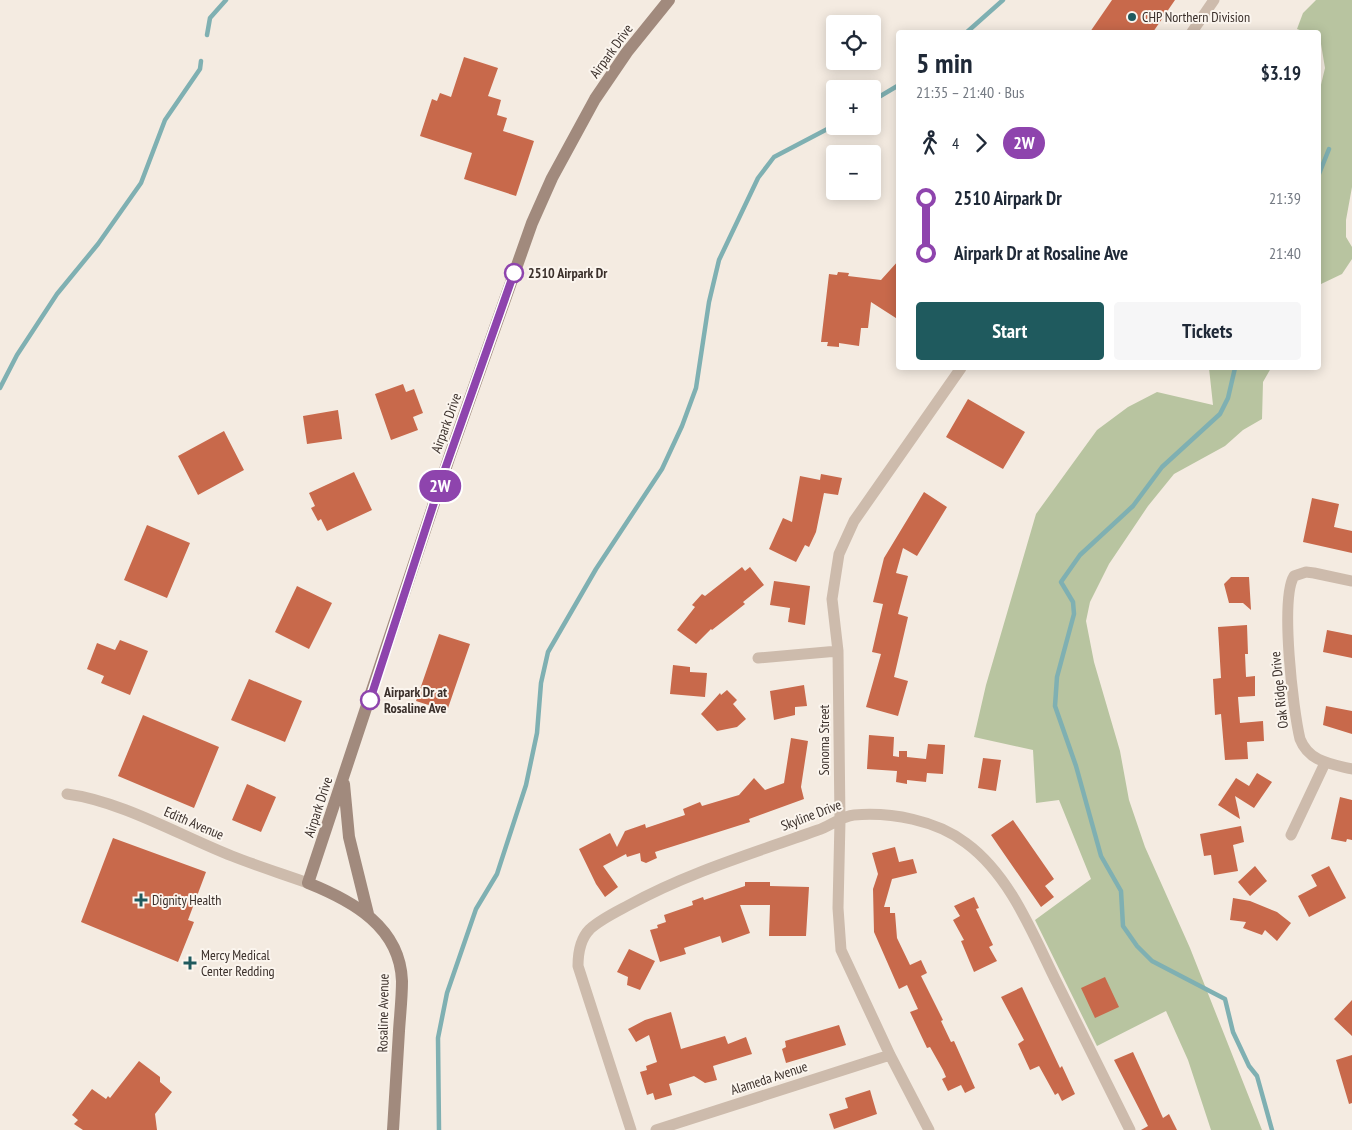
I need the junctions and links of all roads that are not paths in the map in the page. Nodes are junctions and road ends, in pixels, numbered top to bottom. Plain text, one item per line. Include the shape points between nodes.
1 (668, 0) edge
2 (1214, 0) edge
3 (1193, 30) edge
4 (960, 370) edge
5 (1352, 581) edge
6 (838, 651) junction
7 (758, 658) dead end
8 (1325, 763) junction
9 (1352, 769) edge
10 (343, 778) junction
11 (67, 794) dead end
12 (840, 820) junction
13 (1291, 835) dead end
14 (308, 883) junction
15 (368, 914) junction
16 (890, 1055) junction
17 (392, 1130) edge
18 (631, 1130) edge
19 (656, 1130) edge
20 (929, 1130) edge
21 (1130, 1130) edge

1 - 10 street, Airpark Drive via 595,99 552,178 532,223 444,472
2 - 3 street
4 - 6 street, Sonoma Street via 854,521 839,554 832,599
5 - 8 street, Oak Ridge Drive via 1306,572 1294,576 1288,594 1296,724 1303,747
6 - 7 street
6 - 12 street, Sonoma Street
8 - 9 street, Oak Ridge Drive
8 - 13 street
10 - 14 street, Airpark Drive
10 - 15 street via 349,837
11 - 14 street, Edith Avenue via 135,815
12 - 16 street, Sonoma Street via 838,908 841,950
12 - 18 street, Skyline Drive via 661,888 597,923 586,933 578,966
12 - 21 street, Skyline Drive via 861,815 912,820 952,834 980,855 1002,881 1026,922
14 - 15 street, Rosaline Avenue
15 - 17 street, Rosaline Avenue via 387,936 401,972
16 - 19 street, Alameda Avenue
16 - 20 street, Sonoma Street

